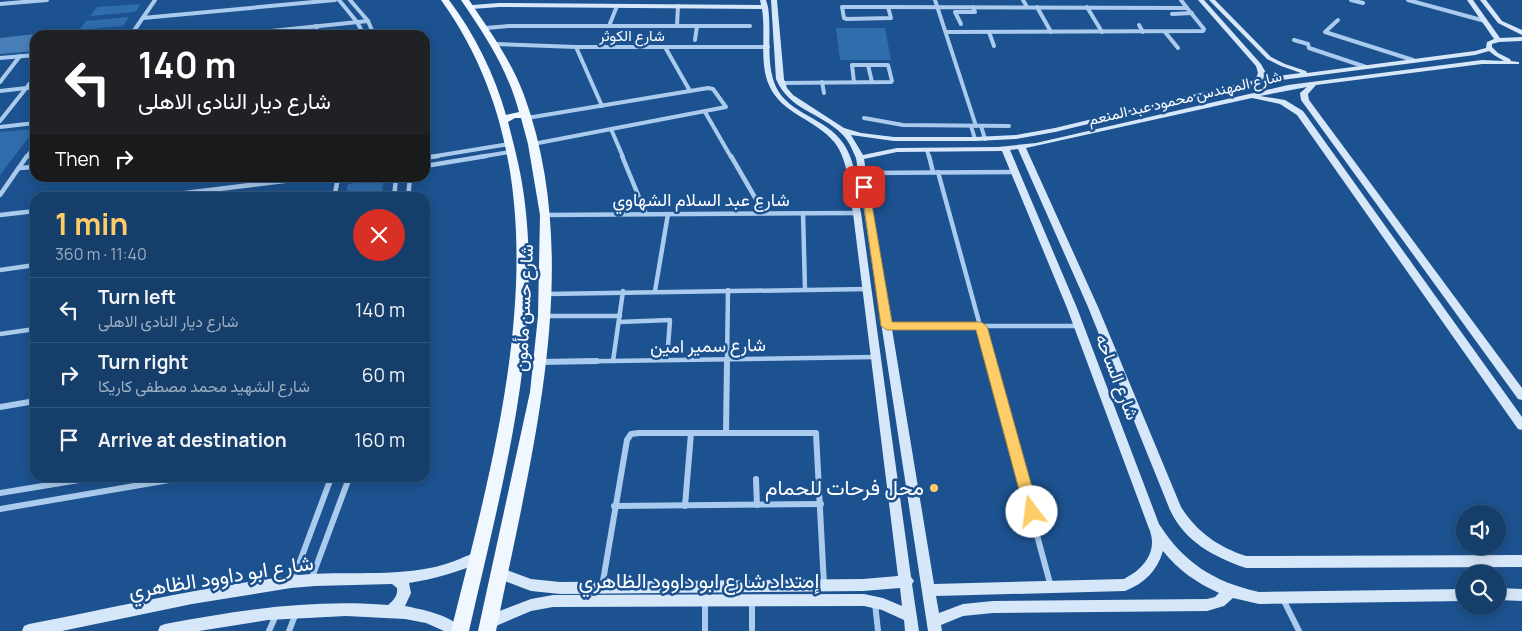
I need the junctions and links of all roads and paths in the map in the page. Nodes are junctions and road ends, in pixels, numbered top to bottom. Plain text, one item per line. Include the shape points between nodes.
1 (47, 0) edge
2 (155, 0) edge
3 (335, 0) edge
4 (339, 0) edge
5 (350, 0) edge
6 (445, 0) edge
7 (774, 0) edge
8 (935, 0) edge
9 (1013, 0) edge
10 (1023, 0) edge
11 (1181, 0) edge
12 (1201, 0) edge
13 (1212, 0) edge
14 (1351, 0) edge
15 (1408, 0) edge
16 (1470, 0) edge
17 (1483, 0) edge
18 (747, 3) edge
19 (764, 3) edge
20 (2, 4) edge
21 (469, 4) edge
22 (1363, 4) dead end
23 (617, 6) junction
24 (678, 6) junction
25 (888, 7) junction
26 (937, 7) junction
27 (973, 7) junction
28 (1017, 7) junction
29 (1027, 7) junction
30 (1037, 7) junction
31 (1087, 7) junction
32 (0, 8) edge
33 (1187, 8) junction
34 (1192, 13) junction
35 (1172, 14) dead end
36 (143, 18) junction
37 (1338, 20) dead end
38 (368, 21) junction
39 (1485, 21) junction
40 (357, 22) junction
41 (961, 24) dead end
42 (1139, 25) dead end
43 (316, 26) junction
44 (609, 26) junction
45 (677, 26) junction
46 (696, 26) junction
47 (750, 26) dead end
48 (1009, 26) dead end
49 (486, 28) junction
50 (135, 30) edge
51 (278, 30) edge
52 (317, 30) edge
53 (361, 30) edge
54 (372, 30) edge
55 (946, 32) junction
56 (988, 32) junction
57 (1012, 32) junction
58 (1051, 32) junction
59 (1102, 32) junction
60 (1144, 32) junction
61 (1165, 32) junction
62 (1522, 33) edge
63 (1522, 39) edge
64 (695, 40) dead end
65 (1294, 40) dead end
66 (1498, 40) junction
67 (495, 44) junction
68 (994, 46) dead end
69 (576, 47) junction
70 (665, 47) junction
71 (768, 47) junction
72 (1178, 48) dead end
73 (1490, 49) junction
74 (30, 55) edge
75 (20, 56) junction
76 (0, 58) edge
77 (1414, 60) junction
78 (1273, 61) junction
79 (1257, 62) junction
80 (1519, 64) edge
81 (868, 65) junction
82 (1366, 66) junction
83 (1310, 73) junction
84 (1258, 81) junction
85 (0, 82) edge
86 (822, 82) junction
87 (854, 82) junction
88 (872, 82) junction
89 (30, 83) edge
90 (781, 83) junction
91 (1315, 83) junction
92 (26, 88) junction
93 (30, 88) edge
94 (0, 91) edge
95 (690, 91) junction
96 (824, 93) dead end
97 (519, 94) junction
98 (1250, 96) junction
99 (498, 98) junction
100 (1305, 100) junction
101 (1287, 104) junction
102 (602, 106) junction
103 (705, 112) junction
104 (527, 118) junction
105 (864, 118) dead end
106 (0, 122) edge
107 (503, 123) junction
108 (30, 124) edge
109 (976, 126) junction
110 (1009, 126) dead end
111 (0, 127) edge
112 (612, 129) junction
113 (842, 129) junction
114 (878, 138) junction
115 (985, 139) junction
116 (975, 140) junction
117 (533, 144) junction
118 (509, 148) junction
119 (927, 150) junction
120 (1023, 151) junction
121 (30, 152) edge
122 (883, 152) junction
123 (1006, 152) junction
124 (430, 157) edge
125 (860, 158) junction
126 (430, 165) edge
127 (30, 167) edge
128 (18, 168) junction
129 (936, 172) junction
130 (1015, 172) junction
131 (862, 173) junction
132 (275, 182) edge
133 (194, 192) edge
134 (0, 196) edge
135 (30, 212) edge
136 (803, 213) junction
137 (857, 213) junction
138 (646, 214) junction
139 (668, 214) junction
140 (764, 214) junction
141 (0, 215) edge
142 (545, 215) junction
143 (30, 266) edge
144 (0, 270) edge
145 (805, 289) junction
146 (867, 289) junction
147 (728, 290) junction
148 (623, 291) junction
149 (655, 291) junction
150 (1064, 291) junction
151 (1085, 291) junction
152 (544, 294) junction
153 (1093, 307) junction
154 (1072, 308) junction
155 (544, 316) junction
156 (619, 319) junction
157 (887, 326) junction
158 (981, 326) junction
159 (1079, 326) junction
160 (30, 330) edge
161 (0, 334) edge
162 (876, 357) junction
163 (727, 359) junction
164 (667, 360) junction
165 (613, 361) junction
166 (540, 362) junction
167 (1522, 396) edge
168 (30, 402) edge
169 (0, 407) edge
170 (1522, 426) edge
171 (691, 433) junction
172 (726, 433) junction
173 (756, 479) dead end
174 (67, 482) edge
175 (158, 482) edge
176 (329, 482) edge
177 (348, 482) edge
178 (0, 493) edge
179 (820, 504) junction
180 (757, 505) junction
181 (614, 506) junction
182 (685, 506) junction
183 (0, 509) edge
184 (1159, 535) junction
185 (477, 558) junction
186 (1522, 561) edge
187 (500, 573) junction
188 (311, 580) junction
189 (397, 580) junction
190 (292, 582) junction
191 (907, 582) junction
192 (824, 586) junction
193 (863, 586) junction
194 (541, 587) junction
195 (602, 588) junction
196 (1052, 588) junction
197 (977, 589) junction
198 (929, 590) junction
199 (1229, 592) junction
200 (1506, 594) edge
201 (1456, 595) edge
202 (1522, 595) edge
203 (1283, 598) junction
204 (705, 601) junction
205 (752, 601) junction
206 (870, 601) junction
207 (542, 603) junction
208 (978, 608) junction
209 (297, 610) junction
210 (390, 611) junction
211 (277, 612) junction
212 (910, 616) junction
213 (488, 626) edge
214 (935, 626) edge
215 (29, 631) edge
216 (165, 631) edge
217 (269, 631) edge
218 (289, 631) edge
219 (456, 631) edge
220 (460, 631) edge
221 (705, 631) edge
222 (752, 631) edge
223 (878, 631) edge
224 (912, 631) edge
225 (1298, 631) edge

1 - 20 street
2 - 36 street
3 - 36 street
4 - 40 street
5 - 38 street
6 - 99 main road, شارع حسن مأمون via 475,45
7 - 90 street
8 - 26 street
9 - 28 street
10 - 29 street
11 - 33 street
12 - 79 street
13 - 78 street
14 - 22 street
15 - 39 street
16 - 39 street
17 - 62 street via 1500,22
18 - 19 street
18 - 21 street
18 - 24 street
19 - 71 street
20 - 32 street
21 - 23 street
21 - 49 main road, شارع حسن مأمون
23 - 24 street
23 - 44 street
24 - 45 street
25 - 25 street via 891,18 847,19 842,6
25 - 26 street
26 - 27 street
26 - 55 street
27 - 28 street
27 - 41 street via 975,12 955,12
28 - 29 street
29 - 30 street
30 - 31 street
30 - 58 street
31 - 33 street
31 - 59 street
33 - 34 street
34 - 35 street
34 - 61 street via 1203,31
36 - 50 street
37 - 77 street via 1325,32
38 - 40 street
38 - 54 street
39 - 66 street
40 - 43 street
40 - 53 street
42 - 60 street
43 - 51 street
43 - 52 street
44 - 45 street
44 - 49 street
45 - 46 street
46 - 47 street
46 - 64 street
48 - 57 street
49 - 67 main road, شارع حسن مأمون
55 - 56 street
55 - 109 street
56 - 57 street
56 - 68 street
57 - 58 street
58 - 59 street
59 - 60 street
60 - 61 street
61 - 72 street
63 - 66 street
65 - 82 street
66 - 73 street via 1490,43
67 - 69 street, شارع الكوثر
67 - 97 main road, شارع حسن مأمون
69 - 70 street, شارع الكوثر
69 - 102 street
70 - 71 street, شارع الكوثر
70 - 95 street
71 - 137 street via 770,80 776,93 825,128 842,148
73 - 77 street, شارع المهندس محمود عبد المنعم via 1475,54
73 - 80 street via 1500,57
74 - 75 street
75 - 76 street
75 - 85 street
77 - 82 street, شارع المهندس محمود عبد المنعم
78 - 79 street via 1268,64
78 - 83 street
79 - 84 street via 1262,73
80 - 91 street, شارع المهندس محمود عبد المنعم via 1482,62
81 - 87 street via 851,65
81 - 88 street
81 - 88 street via 888,65 892,81
82 - 83 street, شارع المهندس محمود عبد المنعم
83 - 84 street, شارع المهندس محمود عبد المنعم
84 - 115 street, شارع المهندس محمود عبد المنعم via 1055,130
86 - 87 street
86 - 90 street
86 - 96 street
87 - 88 street
89 - 92 street
90 - 113 street via 793,98
91 - 98 street, شارع المهندس محمود عبد المنعم
91 - 100 street via 1304,93
92 - 93 street
92 - 94 street
92 - 106 street
95 - 102 street
95 - 103 street via 712,88 726,107
97 - 99 main road via 510,101
97 - 104 main road, شارع حسن مأمون
98 - 101 street
98 - 120 street, شارع المهندس محمود عبد المنعم
99 - 107 main road, شارع حسن مأمون
100 - 101 street via 1292,100
100 - 167 street
101 - 170 street via 1300,113
102 - 104 street
103 - 112 street
103 - 140 street
104 - 107 main road via 514,115
104 - 117 main road, شارع حسن مأمون
105 - 109 street via 903,125
107 - 118 main road, شارع حسن مأمون
108 - 111 street
109 - 110 street
109 - 115 street
109 - 116 street
112 - 117 street
112 - 138 street
113 - 114 street, شارع المهندس محمود عبد المنعم
113 - 125 street
114 - 116 street, شارع المهندس محمود عبد المنعم
114 - 122 street via 876,146
115 - 116 street, شارع المهندس محمود عبد المنعم
117 - 142 main road, شارع حسن مأمون
118 - 124 street
118 - 126 street
118 - 185 main road, شارع حسن مأمون via 521,214 518,345 512,391
119 - 122 street
119 - 123 street
119 - 129 street
120 - 123 street, شارع المهندس محمود عبد المنعم via 1017,154
120 - 151 street, شارع الساحه
121 - 128 street
122 - 125 street
123 - 130 street, شارع الساحه
125 - 131 street
127 - 128 street
128 - 134 street
129 - 130 street
129 - 131 street
129 - 158 street
130 - 150 street, شارع الساحه
131 - 157 street
132 - 133 street
135 - 141 street
136 - 137 street, شارع عبد السلام الشهاوي
136 - 140 street, شارع عبد السلام الشهاوي
136 - 145 street
137 - 146 street
138 - 139 street, شارع عبد السلام الشهاوي
138 - 142 street, شارع عبد السلام الشهاوي
139 - 140 street, شارع عبد السلام الشهاوي
139 - 149 street
142 - 152 main road, شارع حسن مأمون
143 - 144 street
145 - 146 street
145 - 147 street
146 - 162 street
147 - 149 street
147 - 163 street
148 - 149 street
148 - 152 street
148 - 156 street
150 - 151 street
150 - 154 street, شارع الساحه
151 - 153 street, شارع الساحه
152 - 155 main road, شارع حسن مأمون
153 - 154 street
153 - 186 street, شارع الساحه via 1181,518 1194,535 1223,555 1246,562
154 - 159 street, شارع الساحه
155 - 156 street
155 - 166 main road, شارع حسن مأمون
156 - 164 street via 670,320
156 - 165 street
157 - 158 street
157 - 198 street
158 - 159 street
158 - 196 street
159 - 184 street, شارع الساحه
160 - 161 street
162 - 163 street, شارع سمير امين
162 - 191 street
163 - 164 street, شارع سمير امين
163 - 172 street
164 - 165 street, شارع سمير امين
165 - 166 street, شارع سمير امين
166 - 187 main road, شارع حسن مأمون via 537,392
168 - 169 street
171 - 172 street
171 - 181 street via 639,432 628,437
171 - 182 street
172 - 179 street via 816,433
173 - 180 street
174 - 178 street
175 - 183 street
176 - 190 street
177 - 188 street
179 - 180 street
179 - 192 street
180 - 182 street
181 - 182 street
181 - 195 street
184 - 196 street via 1156,559 1136,580 1125,585
184 - 199 street, شارع الساحه via 1191,570
185 - 189 street, شارع ابو داوود الظاهري via 436,574
185 - 220 main road, شارع حسن مأمون
187 - 194 street, إمتداد شارع ابو داوود الظاهري
187 - 213 main road, شارع حسن مأمون
188 - 189 street, شارع ابو داوود الظاهري
188 - 190 street, شارع ابو داوود الظاهري
189 - 210 street via 403,585 404,596
190 - 215 street, شارع ابو داوود الظاهري
191 - 193 street, إمتداد شارع ابو داوود الظاهري
191 - 212 street
192 - 193 street, إمتداد شارع ابو داوود الظاهري
192 - 195 street, إمتداد شارع ابو داوود الظاهري
193 - 206 street
194 - 195 street, إمتداد شارع ابو داوود الظاهري
194 - 207 street via 537,594
196 - 197 street
197 - 198 street
197 - 208 street via 972,599
198 - 214 street
199 - 203 street via 1259,598
199 - 208 street via 1219,602 1207,605
200 - 202 street
201 - 203 street
203 - 225 street
204 - 205 street, إمتداد شارع ابو داوود الظاهري
204 - 207 street, إمتداد شارع ابو داوود الظاهري
204 - 221 street
205 - 206 street, إمتداد شارع ابو داوود الظاهري
205 - 222 street
206 - 212 street, إمتداد شارع ابو داوود الظاهري
206 - 223 street
207 - 213 street, إمتداد شارع ابو داوود الظاهري via 517,610
208 - 214 street via 963,610
209 - 210 street
209 - 211 street
209 - 218 street
210 - 219 street via 427,616
211 - 216 street
211 - 217 street
212 - 224 street

